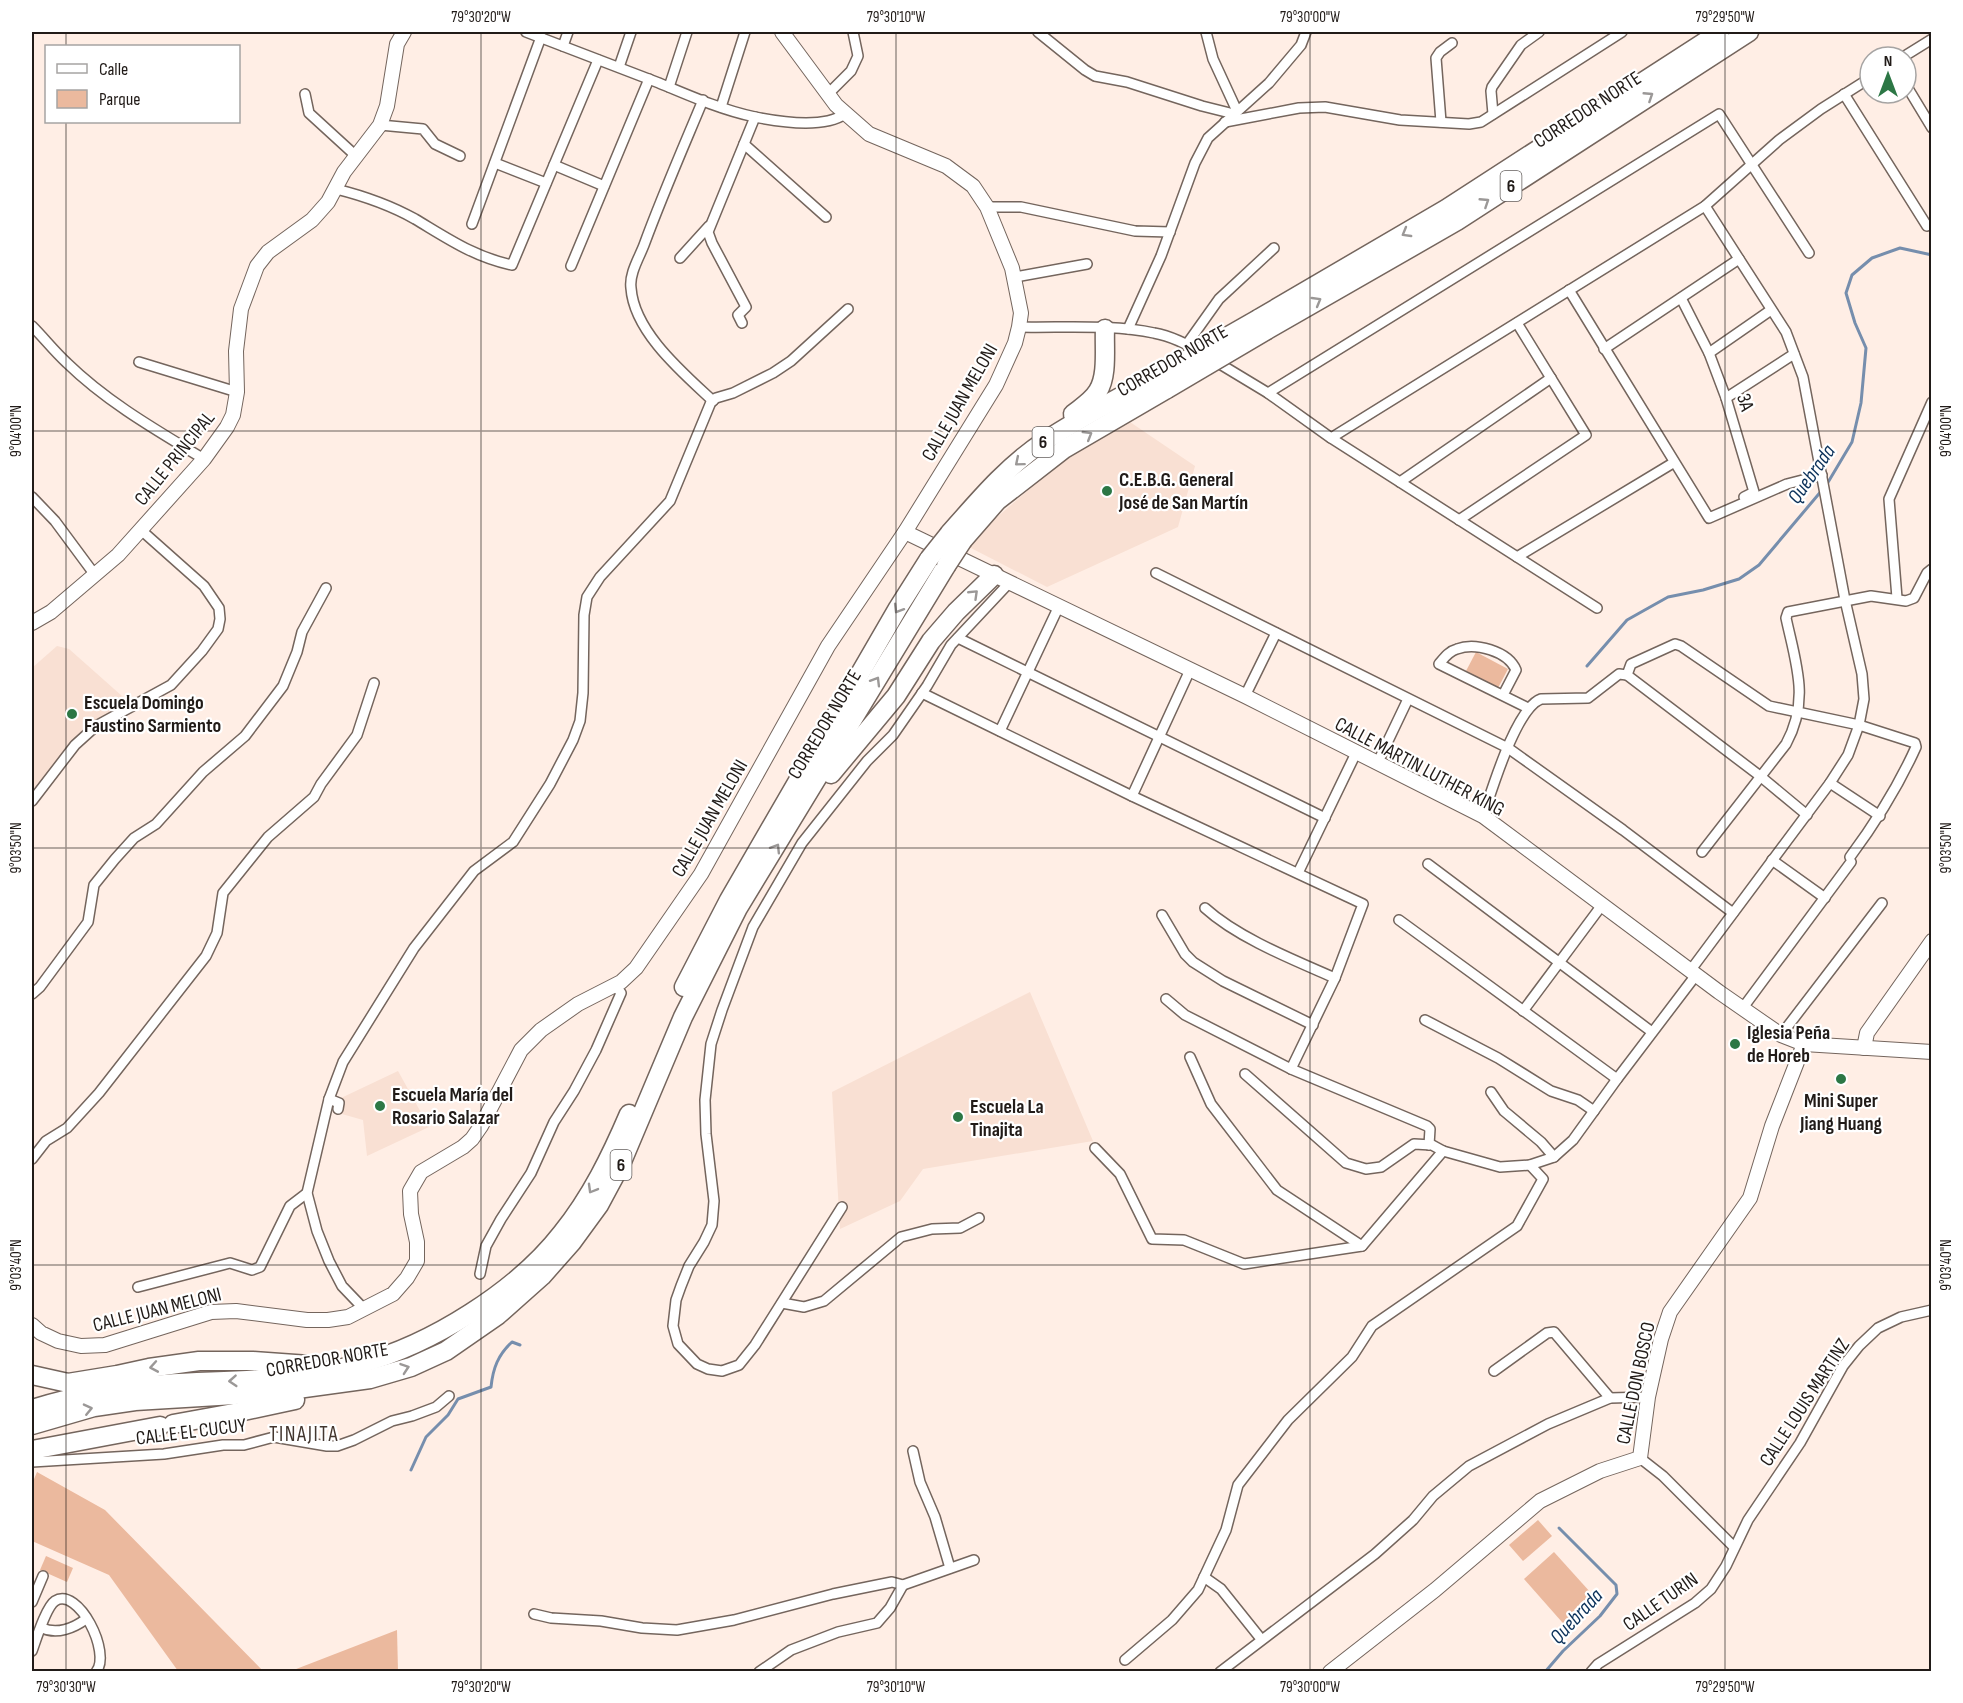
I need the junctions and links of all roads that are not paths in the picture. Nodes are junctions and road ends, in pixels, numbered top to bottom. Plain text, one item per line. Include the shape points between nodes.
1 (404, 32) edge
2 (526, 32) edge
3 (568, 32) edge
4 (631, 32) edge
5 (687, 32) edge
6 (745, 32) edge
7 (783, 32) edge
8 (853, 32) edge
9 (1038, 32) edge
10 (1206, 32) edge
11 (1306, 32) edge
12 (1539, 32) edge
13 (1622, 32) edge
14 (1720, 32) edge
15 (1749, 32) edge
16 (541, 37) junction
17 (1932, 39) edge
18 (1452, 43) dead end
19 (563, 46) junction
20 (1918, 48) edge
21 (598, 60) junction
22 (618, 68) junction
23 (649, 79) junction
24 (1858, 85) edge
25 (669, 87) junction
26 (305, 94) dead end
27 (828, 94) junction
28 (1844, 94) junction
29 (703, 100) junction
30 (1918, 105) edge
31 (721, 107) junction
32 (1236, 113) junction
33 (845, 114) junction
34 (1494, 114) junction
35 (754, 117) junction
36 (1226, 122) junction
37 (1441, 122) junction
38 (380, 125) junction
39 (1932, 128) edge
40 (744, 144) junction
41 (356, 156) junction
42 (460, 156) dead end
43 (495, 163) junction
44 (554, 165) junction
45 (1752, 165) junction
46 (546, 183) junction
47 (604, 186) junction
48 (336, 189) junction
49 (1705, 206) junction
50 (987, 207) junction
51 (826, 217) dead end
52 (472, 224) dead end
53 (711, 225) junction
54 (1927, 226) dead end
55 (1170, 232) junction
56 (1274, 248) dead end
57 (1809, 253) dead end
58 (680, 258) dead end
59 (1739, 259) junction
60 (1087, 264) dead end
61 (571, 266) dead end
62 (1015, 278) junction
63 (1569, 290) junction
64 (1681, 298) junction
65 (848, 309) dead end
66 (1771, 310) junction
67 (742, 322) dead end
68 (1517, 322) junction
69 (1262, 325) junction
70 (32, 326) edge
71 (1019, 327) junction
72 (1105, 329) junction
73 (1128, 329) junction
74 (1187, 344) junction
75 (1604, 349) junction
76 (1708, 352) junction
77 (1794, 354) junction
78 (139, 362) dead end
79 (1551, 378) junction
80 (1162, 382) junction
81 (237, 392) junction
82 (1268, 393) junction
83 (1726, 398) junction
84 (713, 401) junction
85 (1932, 402) edge
86 (1331, 438) junction
87 (1045, 441) junction
88 (204, 459) junction
89 (1673, 463) junction
90 (1822, 477) junction
91 (1400, 482) junction
92 (32, 497) edge
93 (1728, 509) junction
94 (1460, 520) junction
95 (141, 530) junction
96 (905, 532) junction
97 (956, 537) junction
98 (1517, 557) junction
99 (937, 563) junction
100 (1932, 569) edge
101 (1156, 573) dead end
102 (95, 575) junction
103 (1002, 579) junction
104 (326, 588) dead end
105 (1897, 598) junction
106 (1845, 600) junction
107 (1059, 606) junction
108 (1597, 608) dead end
109 (32, 623) edge
110 (1276, 633) junction
111 (958, 638) junction
112 (1190, 669) junction
113 (1028, 672) junction
114 (1627, 675) junction
115 (374, 683) dead end
116 (922, 693) junction
117 (1503, 695) junction
118 (1245, 696) junction
119 (1408, 699) junction
120 (1528, 708) junction
121 (1798, 713) junction
122 (1859, 725) junction
123 (1000, 731) junction
124 (1159, 737) junction
125 (1508, 748) junction
126 (1356, 753) junction
127 (1377, 764) junction
128 (1761, 776) junction
129 (1830, 783) junction
130 (1132, 796) junction
131 (32, 801) edge
132 (1807, 815) junction
133 (1483, 816) junction
134 (1880, 816) junction
135 (1325, 818) junction
136 (793, 820) junction
137 (1702, 852) dead end
138 (1772, 860) junction
139 (1428, 864) dead end
140 (1298, 873) junction
141 (1825, 898) junction
142 (1882, 903) dead end
143 (1602, 906) junction
144 (1205, 908) dead end
145 (1732, 913) junction
146 (1162, 915) dead end
147 (1399, 920) dead end
148 (1932, 941) edge
149 (1561, 962) junction
150 (1693, 973) junction
151 (1335, 978) junction
152 (615, 985) junction
153 (32, 994) edge
154 (1167, 999) dead end
155 (1742, 1009) junction
156 (1523, 1011) junction
157 (1425, 1020) dead end
158 (1313, 1025) junction
159 (1652, 1032) junction
160 (1781, 1035) junction
161 (1804, 1044) junction
162 (1864, 1048) junction
163 (1932, 1052) edge
164 (1190, 1057) dead end
165 (1292, 1069) junction
166 (1245, 1074) dead end
167 (1617, 1079) junction
168 (1491, 1092) dead end
169 (329, 1099) junction
170 (338, 1109) dead end
171 (1594, 1111) junction
172 (1429, 1145) junction
173 (1095, 1148) dead end
174 (1443, 1150) junction
175 (1554, 1156) junction
176 (32, 1159) edge
177 (1530, 1165) junction
178 (307, 1193) junction
179 (842, 1207) dead end
180 (979, 1218) dead end
181 (1362, 1246) junction
182 (480, 1274) dead end
183 (138, 1287) dead end
184 (782, 1303) junction
185 (364, 1309) junction
186 (1932, 1310) edge
187 (32, 1325) edge
188 (359, 1364) junction
189 (1494, 1371) dead end
190 (32, 1375) edge
191 (370, 1379) junction
192 (449, 1395) dead end
193 (1648, 1397) junction
194 (1610, 1398) junction
195 (32, 1409) edge
196 (32, 1425) edge
197 (32, 1450) edge
198 (913, 1451) dead end
199 (1640, 1458) junction
200 (32, 1462) edge
201 (1734, 1547) junction
202 (974, 1560) dead end
203 (950, 1568) junction
204 (44, 1576) dead end
205 (1204, 1577) junction
206 (903, 1585) junction
207 (32, 1602) edge
208 (534, 1614) dead end
209 (87, 1619) junction
210 (42, 1628) junction
211 (1261, 1639) junction
212 (32, 1651) edge
213 (1125, 1660) dead end
214 (96, 1671) edge
215 (759, 1671) edge
216 (1220, 1671) edge
217 (1330, 1671) edge
218 (1591, 1671) edge

1 - 38 street, CALLE PRINCIPAL via 397,44
2 - 16 street
3 - 19 street
4 - 22 street
5 - 25 street
6 - 31 street
7 - 27 street, CALLE JUAN MELONI
8 - 27 street via 858,56 851,71
9 - 32 street via 1095,76
10 - 32 street
11 - 32 street via 1301,45 1269,83
12 - 34 street via 1521,45 1492,87
13 - 34 street
14 -> 69 highway, CORREDOR NORTE / 6
69 -> 15 highway, CORREDOR NORTE / 6 via 1457,221
16 - 19 street
16 - 43 street
17 - 20 street
18 - 37 street via 1436,58
19 - 21 street
21 - 22 street
21 - 44 street
22 - 23 street
23 - 25 street
23 - 47 street
24 - 28 street
25 - 29 street
26 - 41 street via 309,113
27 - 33 street, CALLE JUAN MELONI
28 - 45 street via 1779,140
28 - 54 street
29 - 31 street
29 - 84 street via 632,275 631,288 652,340
30 - 39 street
31 - 35 street
32 - 36 street
33 - 35 street via 826,122
33 - 50 street, CALLE JUAN MELONI via 869,134 946,166 973,186
34 - 37 street via 1469,124
35 - 40 street
36 - 37 street via 1325,107 1400,120
36 - 55 street via 1208,138 1195,163
38 - 41 street, CALLE PRINCIPAL
38 - 42 street via 423,129 435,144
40 - 51 street
40 - 53 street
41 - 48 street, CALLE PRINCIPAL
43 - 46 street
43 - 52 street
44 - 46 street
44 - 47 street
45 - 49 street
45 - 57 street
45 - 82 street via 1719,114
46 - 48 street via 512,265 457,245 388,206
47 - 61 street
48 - 81 street, CALLE PRINCIPAL via 312,220 268,252 257,266 237,332
49 - 59 street
49 - 63 street
50 - 55 street via 1021,207 1135,231
50 - 62 street, CALLE JUAN MELONI
53 - 58 street
53 - 67 street via 708,232 712,243 746,307 738,315
55 - 73 street
56 - 74 street via 1219,299
59 - 64 street
59 - 66 street
60 - 62 street
62 - 71 street, CALLE JUAN MELONI via 1021,313
63 - 68 street
63 - 75 street
64 - 75 street
64 - 76 street, 3A
65 - 84 street via 773,373
66 - 76 street
66 - 77 street via 1786,332
68 - 79 street
68 - 86 street
69 - 80 highway, CORREDOR NORTE / 6, bridge
70 - 88 street via 66,362 128,413
71 - 72 street
71 - 96 street, CALLE JUAN MELONI via 996,385
72 - 73 street
72 - 87 highway via 1098,391
73 - 74 street
74 - 82 street
75 - 89 street
76 - 83 street, 3A
77 - 83 street
77 - 90 street via 1803,377
78 - 81 street
79 - 91 street
79 - 94 street via 1586,435
80 - 87 highway, CORREDOR NORTE / 6
97 -> 80 highway, CORREDOR NORTE / 6 via 1064,449
81 - 88 street, CALLE PRINCIPAL via 233,415
82 - 86 street
83 - 93 street, 3A via 1754,492
84 - 169 street via 670,501 600,577 587,597 580,721 550,783 513,842 474,871 414,948 343,1062
85 - 105 street via 1889,499
86 - 91 street
87 -> 97 highway, CORREDOR NORTE / 6 via 985,493
88 - 95 street, CALLE PRINCIPAL
89 - 93 street via 1708,518
89 - 98 street
90 - 93 street via 1787,484
90 - 106 street
91 - 94 street
92 - 102 street
94 - 98 street
95 - 102 street, CALLE PRINCIPAL
95 - 131 street via 204,586 219,608 218,629 171,686 96,726 75,745
96 - 103 street, CALLE MARTIN LUTHER KING
96 - 152 street, CALLE JUAN MELONI via 828,646 701,874 636,968
97 - 99 highway, CORREDOR NORTE / 6, bridge
98 - 108 street
136 -> 99 highway, CORREDOR NORTE / 6
99 -> 188 highway, CORREDOR NORTE / 6 via 875,648 698,958 611,1156 575,1216 531,1266 488,1302 401,1351
100 - 105 street via 1914,598
101 - 110 street
102 - 109 street, CALLE PRINCIPAL
103 - 107 street, CALLE MARTIN LUTHER KING
103 - 111 street
136 -> 103 highway via 896,696 931,641 956,612
104 - 153 street via 302,632 283,686 245,736 115,859 94,885 88,922
105 - 106 street via 1870,596
106 - 121 street via 1786,615 1798,674
106 - 122 street via 1862,674
107 - 112 street, CALLE MARTIN LUTHER KING
107 - 113 street
110 - 118 street
110 - 119 street
111 - 113 street
111 - 116 street
112 - 118 street, CALLE MARTIN LUTHER KING
112 - 124 street
113 - 123 street
113 - 124 street
114 - 120 street via 1619,674 1588,698 1541,699
114 - 121 street via 1631,664 1675,644 1769,706
114 - 128 street
115 - 176 street via 357,735 314,797 268,837 223,894 217,933 206,956 99,1093
116 - 123 street
116 - 184 street via 893,735 867,761 802,843 783,874 753,927 711,1044 705,1100 714,1201 712,1225 676,1300 674,1326 678,1344 697,1364 708,1369 722,1371 739,1365
117 - 117 street via 1471,679 1438,664 1455,649 1477,647 1494,651 1509,659 1516,670
117 - 120 street
118 - 126 street, CALLE MARTIN LUTHER KING
119 - 125 street
119 - 127 street
120 - 125 street
121 - 122 street
121 - 128 street via 1786,744
122 - 129 street via 1848,754
122 - 134 street via 1916,743
123 - 130 street
124 - 130 street
124 - 135 street
125 - 133 street
125 - 145 street
126 - 127 street, CALLE MARTIN LUTHER KING
126 - 135 street
127 - 133 street, CALLE MARTIN LUTHER KING
128 - 132 street
128 - 137 street
129 - 132 street
129 - 134 street
130 - 140 street
132 - 138 street
133 - 143 street, CALLE MARTIN LUTHER KING
134 - 141 street
135 - 140 street
191 -> 136 highway, CORREDOR NORTE / 6 via 447,1351 498,1315 542,1276 572,1242 599,1206 621,1164 683,1017 738,908
138 - 141 street
138 - 145 street
139 - 149 street
140 - 151 street via 1363,904
141 - 155 street
142 - 160 street
143 - 149 street
143 - 150 street, CALLE MARTIN LUTHER KING
144 - 151 street via 1225,924
145 - 150 street
146 - 158 street via 1193,962
147 - 156 street
148 - 162 street via 1867,1033
149 - 156 street
149 - 159 street
150 - 155 street, CALLE MARTIN LUTHER KING
150 - 159 street
151 - 158 street
152 - 182 street via 621,993 596,1050 554,1122 531,1173 486,1246
152 - 185 street, CALLE JUAN MELONI via 541,1030 521,1050 472,1139 421,1172 410,1191 417,1261 393,1294
154 - 165 street via 1185,1015
155 - 160 street, CALLE MARTIN LUTHER KING
156 - 167 street
157 - 171 street
158 - 165 street
159 - 167 street
160 - 161 street, CALLE MARTIN LUTHER KING
161 - 162 street, CALLE MARTIN LUTHER KING
161 - 193 street, CALLE DON BOSCO via 1772,1126 1750,1198 1670,1312
162 - 163 street, CALLE MARTIN LUTHER KING
164 - 181 street via 1211,1104 1277,1190
165 - 172 street via 1427,1126
166 - 172 street via 1346,1163 1366,1169 1381,1167 1414,1144
167 - 171 street
168 - 175 street via 1504,1111
169 - 170 street via 339,1103
169 - 178 street
171 - 175 street via 1573,1140
172 - 174 street
173 - 181 street via 1120,1174 1152,1239 1184,1240 1244,1264
174 - 177 street via 1500,1167
174 - 181 street
175 - 177 street
177 - 205 street via 1543,1179 1517,1226 1372,1326 1352,1357 1288,1420 1262,1452 1238,1485 1226,1530
178 - 183 street via 290,1206 260,1267 252,1270 230,1263
178 - 185 street via 329,1261 342,1286
179 - 184 street
180 - 184 street via 960,1228 932,1229 901,1237 824,1301 804,1307
185 - 187 street, CALLE JUAN MELONI via 328,1320 211,1312 105,1345 81,1346 58,1341
186 - 201 street, CALLE LOUIS MARTINZ via 1901,1317 1878,1328 1859,1346 1843,1366
188 -> 190 highway via 218,1360 172,1364 75,1382
188 -> 195 highway, CORREDOR NORTE / 6 via 268,1378 134,1387
189 - 194 street via 1554,1332
196 -> 191 highway, CORREDOR NORTE / 6 via 94,1407 135,1401 268,1393
191 - 197 highway via 261,1407
192 - 200 street, CALLE EL CUCUY via 436,1407 392,1421 338,1446 274,1437 244,1445 164,1454
193 - 194 street
193 - 199 street, CALLE DON BOSCO
194 - 211 street via 1548,1424 1469,1466 1375,1554
198 - 203 street
199 - 201 street
199 - 217 street, CALLE DON BOSCO via 1600,1471 1540,1501
201 - 218 street, CALLE TURIN via 1726,1566 1703,1596
202 - 203 street
203 - 206 street
204 - 207 street
205 - 211 street via 1221,1589
205 - 213 street via 1172,1620
206 - 208 street via 892,1582 677,1630
206 - 215 street via 876,1623 791,1650
209 - 210 street via 65,1630
209 - 210 street via 78,1606 60,1599 51,1605
209 - 214 street via 99,1644 101,1663
210 - 212 street
211 - 216 street

